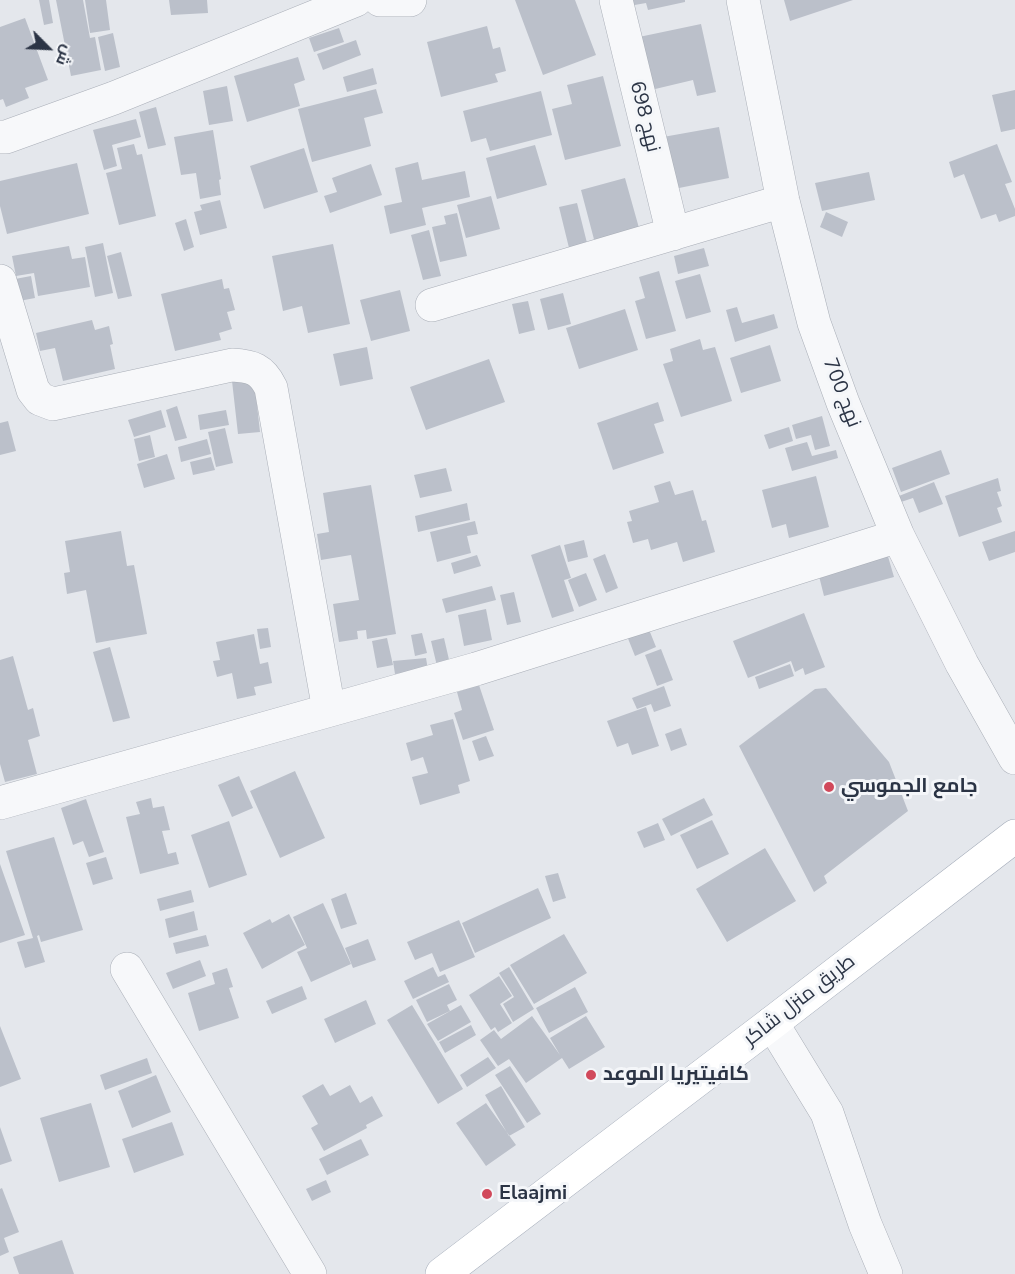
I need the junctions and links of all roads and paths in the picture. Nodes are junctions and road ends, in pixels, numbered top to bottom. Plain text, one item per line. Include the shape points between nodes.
1 (356, 0) edge
2 (380, 0) edge
3 (410, 0) edge
4 (615, 0) edge
5 (743, 0) edge
6 (0, 137) edge
7 (783, 201) junction
8 (673, 234) junction
9 (0, 281) edge
10 (432, 305) dead end
11 (898, 536) junction
12 (329, 710) junction
13 (1015, 758) edge
14 (0, 803) edge
15 (1015, 836) edge
16 (127, 969) dead end
17 (772, 1023) junction
18 (310, 1274) edge
19 (442, 1274) edge
20 (885, 1274) edge

1 - 6 street via 114,98
2 - 3 street
4 - 8 street, نهج 698
5 - 7 street, نهج 700
7 - 8 street
7 - 11 street, نهج 700 via 814,323
8 - 10 street
9 - 12 street via 33,390 40,399 53,404 232,365 251,366 266,377
11 - 12 street via 476,669
11 - 13 street, نهج 700 via 962,664
12 - 14 street
15 - 17 main road, طريق منزل شاكر
16 - 18 street
17 - 19 main road, طريق منزل شاكر
17 - 20 street via 826,1113

